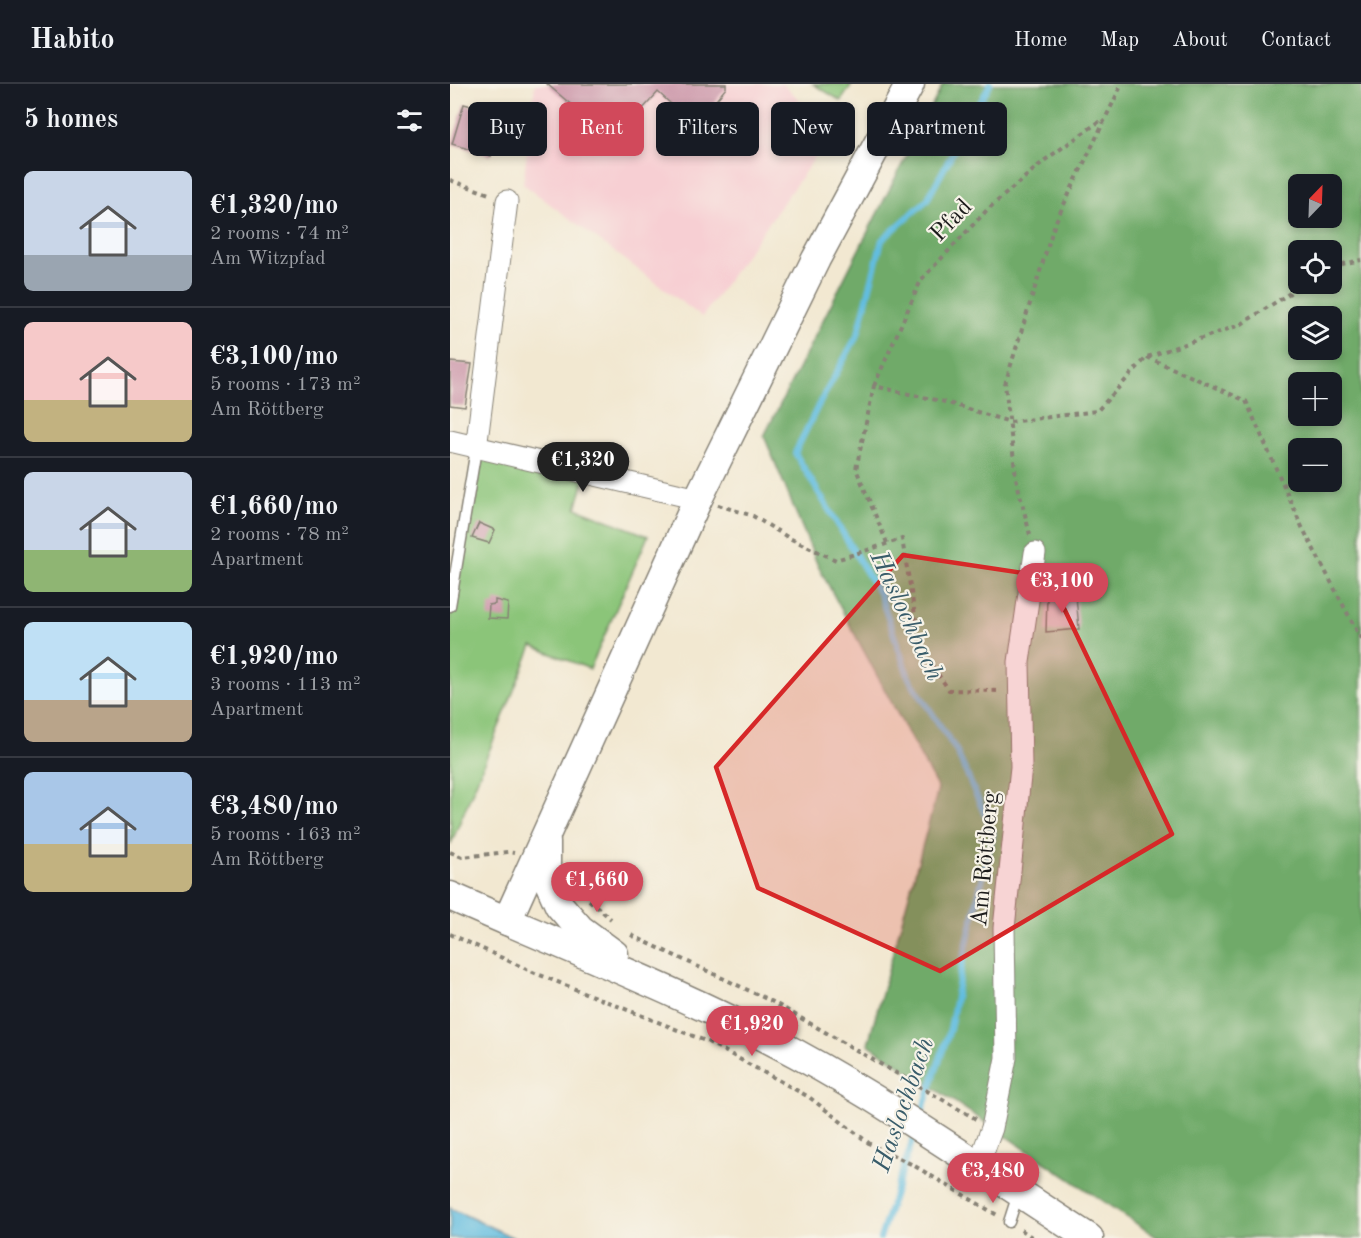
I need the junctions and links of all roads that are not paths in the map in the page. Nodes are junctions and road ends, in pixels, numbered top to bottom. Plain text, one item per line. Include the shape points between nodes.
1 (910, 84) edge
2 (507, 201) road end
3 (450, 441) edge
4 (476, 449) junction
5 (698, 499) junction
6 (1035, 553) road end
7 (450, 606) edge
8 (541, 847) junction
9 (450, 896) edge
10 (507, 921) junction
11 (652, 982) junction
12 (978, 1166) junction
13 (1018, 1193) junction
14 (1009, 1222) road end
15 (1089, 1238) edge

1 - 5 main road via 816,259
2 - 4 street
3 - 4 street
4 - 5 street
4 - 7 lane
5 - 8 main road
6 - 12 street, Am Röttberg via 1019,662 1021,767 1004,928 1006,1058 992,1128
8 - 10 main road
8 - 11 main road via 546,876 559,905 580,929
9 - 10 main road
10 - 11 main road
11 - 12 main road via 799,1055
12 - 13 main road
13 - 14 lane
13 - 15 main road

